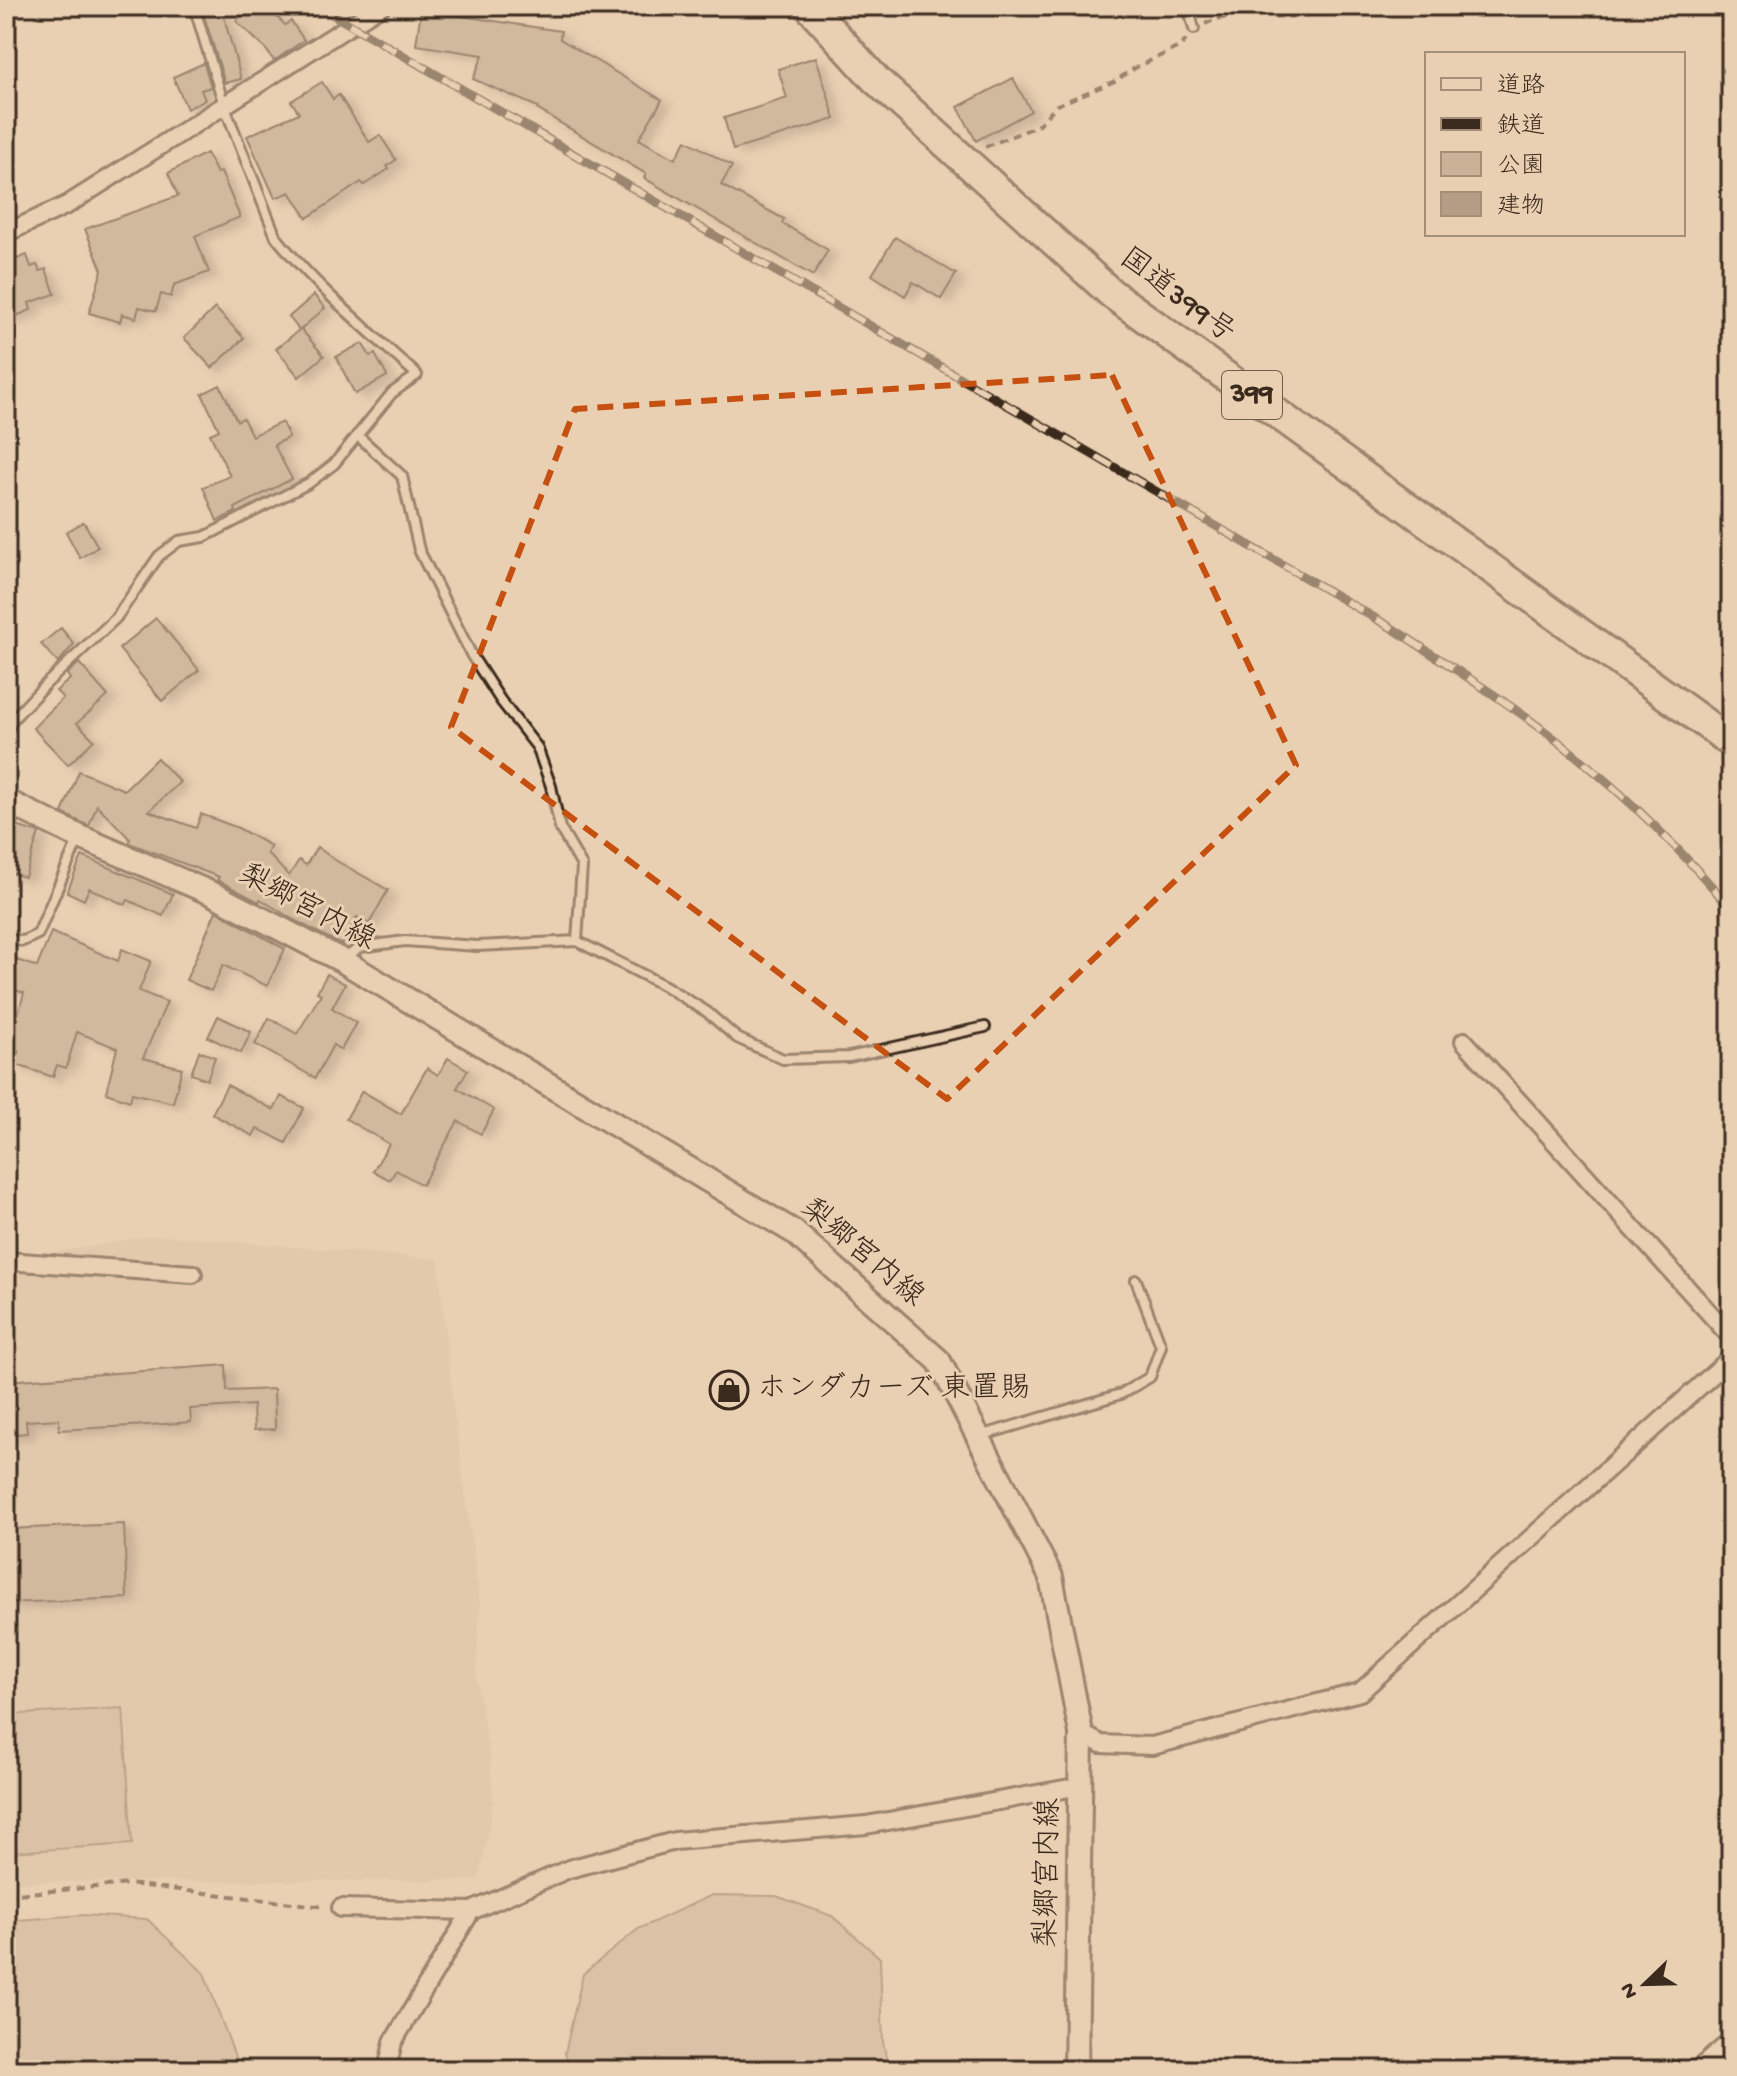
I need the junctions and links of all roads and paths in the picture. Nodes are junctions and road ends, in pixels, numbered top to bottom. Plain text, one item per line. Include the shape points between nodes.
1 (194, 6) edge
2 (381, 6) edge
3 (809, 6) edge
4 (1188, 6) edge
5 (1335, 6) edge
6 (1194, 29) junction
7 (224, 105) junction
8 (947, 146) junction
9 (6, 233) edge
10 (357, 435) junction
11 (6, 733) edge
12 (1731, 742) edge
13 (6, 801) edge
14 (80, 837) junction
15 (6, 939) edge
16 (577, 941) junction
17 (343, 961) junction
18 (985, 1027) dead end
19 (1464, 1041) dead end
20 (6, 1261) edge
21 (193, 1274) dead end
22 (1136, 1280) dead end
23 (1731, 1337) edge
24 (1731, 1358) edge
25 (979, 1436) junction
26 (1081, 1733) junction
27 (1081, 1786) junction
28 (6, 1895) edge
29 (341, 1908) joint
30 (471, 1911) junction
31 (1731, 2041) edge
32 (389, 2069) edge
33 (1076, 2070) edge
34 (1697, 2070) edge

1 - 7 lane
2 - 7 street
3 - 8 highway, 国道399号 / 399 via 876,80
4 - 6 lane
5 - 6 path via 1308,17 1238,16
6 - 8 path via 1181,46 1057,105 1033,128 979,150
7 - 9 street via 67,205
7 - 10 lane via 276,237 417,375 392,393
8 - 12 highway, 国道399号 / 399 via 1112,294
10 - 11 lane via 334,464 309,483 204,537 179,541 159,556 116,618 47,683
10 - 16 lane via 402,476 419,550 465,643 537,747 560,828 582,866
13 - 14 main road, 梨郷宮内線
14 - 15 lane via 38,934 23,941
14 - 17 main road, 梨郷宮内線 via 213,894
16 - 17 lane via 477,946 405,941 360,947
16 - 18 lane via 665,986 737,1038 783,1059 849,1057
17 - 25 main road, 梨郷宮内線 via 794,1232 939,1361
19 - 23 street
20 - 21 street
22 - 25 lane via 1161,1346 1150,1377 1121,1394
24 - 26 street via 1360,1692 1152,1746 1101,1744
25 - 26 main road, 梨郷宮内線 via 1051,1577
26 - 27 main road, 梨郷宮内線
27 - 30 street via 866,1825 675,1841 569,1869
27 - 33 main road, 梨郷宮内線
28 - 29 path via 128,1884
29 - 30 street
30 - 32 street via 393,2042
31 - 34 street

